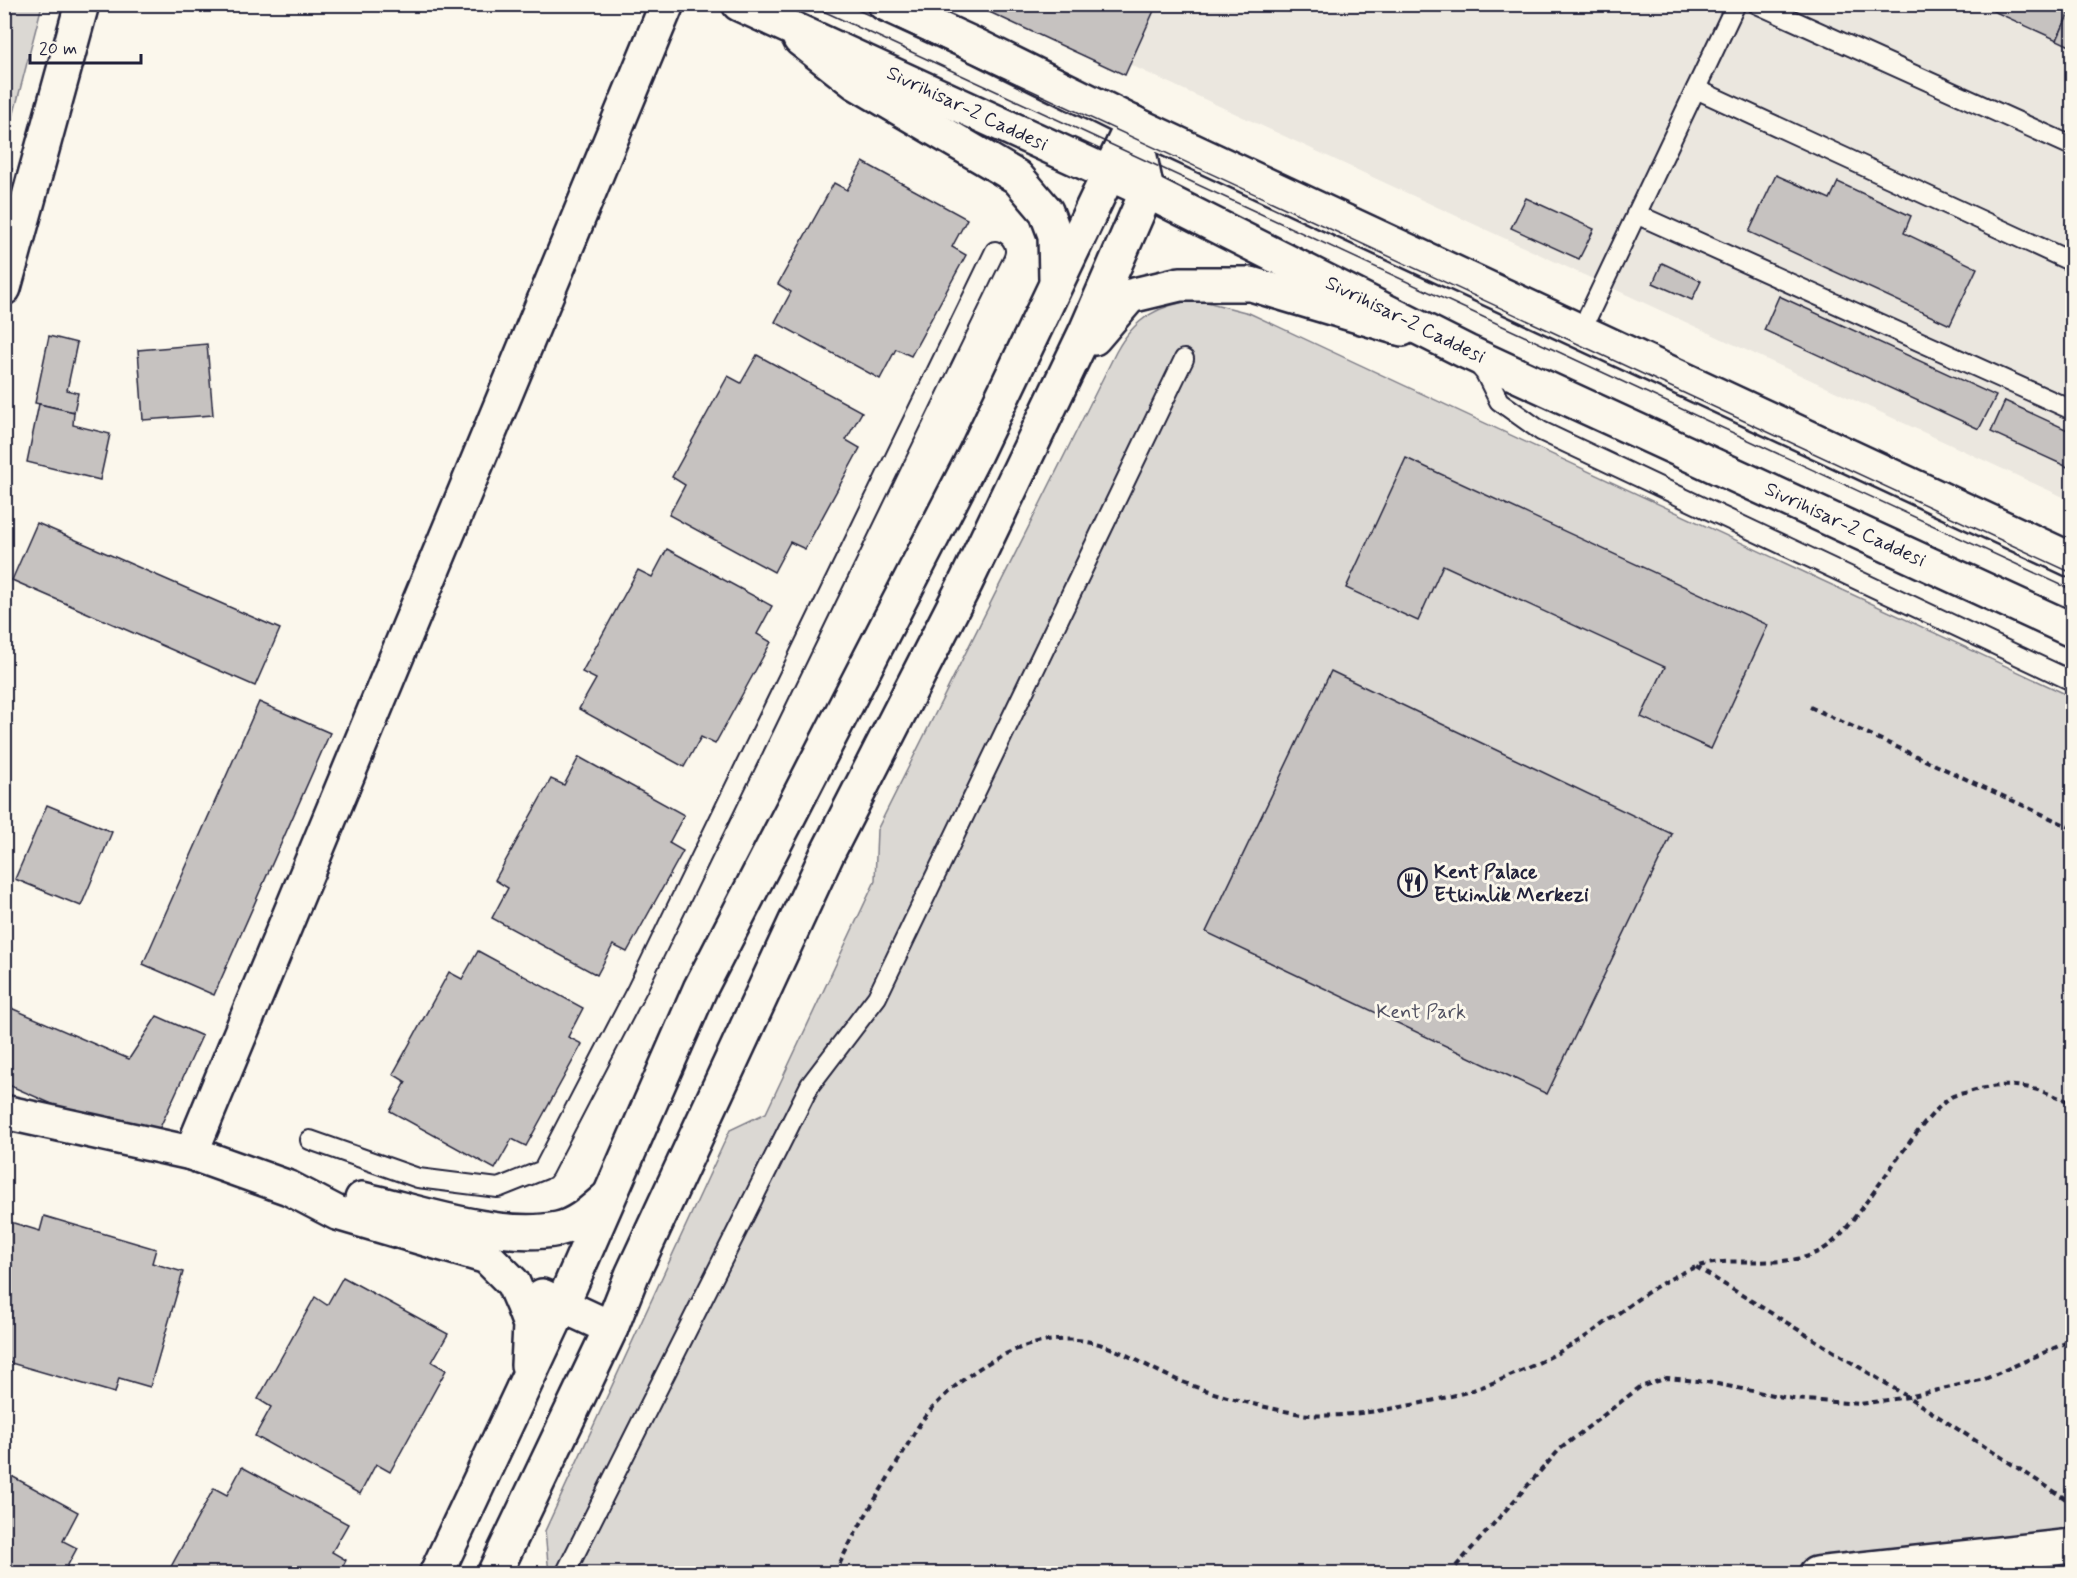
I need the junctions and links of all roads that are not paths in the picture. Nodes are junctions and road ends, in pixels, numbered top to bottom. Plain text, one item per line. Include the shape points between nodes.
1 (82, 4) edge
2 (667, 4) edge
3 (739, 4) edge
4 (885, 4) edge
5 (1736, 4) edge
6 (1757, 4) edge
7 (780, 23) junction
8 (1696, 89) junction
9 (1133, 123) junction
10 (2073, 146) edge
11 (1108, 174) junction
12 (1147, 191) junction
13 (1636, 214) junction
14 (995, 251) dead end
15 (2073, 262) edge
16 (1056, 285) junction
17 (4, 288) edge
18 (1581, 331) junction
19 (1467, 352) junction
20 (1184, 359) dead end
21 (1050, 405) junction
22 (2073, 410) edge
23 (2073, 560) edge
24 (2073, 630) edge
25 (2073, 681) edge
26 (4, 1112) edge
27 (310, 1140) dead end
28 (191, 1153) junction
29 (289, 1188) junction
30 (610, 1195) junction
31 (527, 1232) junction
32 (585, 1252) junction
33 (632, 1275) junction
34 (513, 1283) junction
35 (562, 1305) junction
36 (611, 1328) junction
37 (526, 1382) junction
38 (2073, 1546) edge
39 (436, 1574) edge
40 (494, 1574) edge
41 (566, 1574) edge
42 (1816, 1574) edge

1 - 17 street
2 - 28 street
3 - 7 street, Sivrihisar-2 Caddesi
4 - 9 street
5 - 8 lane
6 - 10 lane
7 - 11 street, Sivrihisar-2 Caddesi
7 - 16 street via 855,82 1017,177 1046,211 1054,235
8 - 13 lane
8 - 15 lane
9 - 11 street
9 - 12 street
9 - 18 street
11 - 12 street, Sivrihisar-2 Caddesi
11 - 16 street
12 - 19 street, Sivrihisar-2 Caddesi
12 - 21 street
13 - 18 lane
13 - 22 lane
14 - 27 lane via 637,989 543,1170 498,1188 418,1178
16 - 30 street via 969,464 700,989
18 - 23 street
19 - 21 street via 1383,322 1251,284 1180,284 1130,296 1100,330
19 - 24 street, Sivrihisar-2 Caddesi
19 - 25 lane via 1485,373 1498,401 1541,431
20 - 41 lane via 877,997 810,1084
21 - 33 street via 966,582 828,852
26 - 28 street
28 - 29 street
29 - 31 street via 342,1194 496,1230
29 - 34 street via 337,1213 487,1257
30 - 31 street via 586,1217 559,1229
30 - 32 street
31 - 32 street
32 - 33 street
32 - 35 street
33 - 36 street
34 - 35 street
34 - 37 street via 530,1326
35 - 36 street
35 - 37 street
36 - 40 street
37 - 39 street
38 - 42 street

